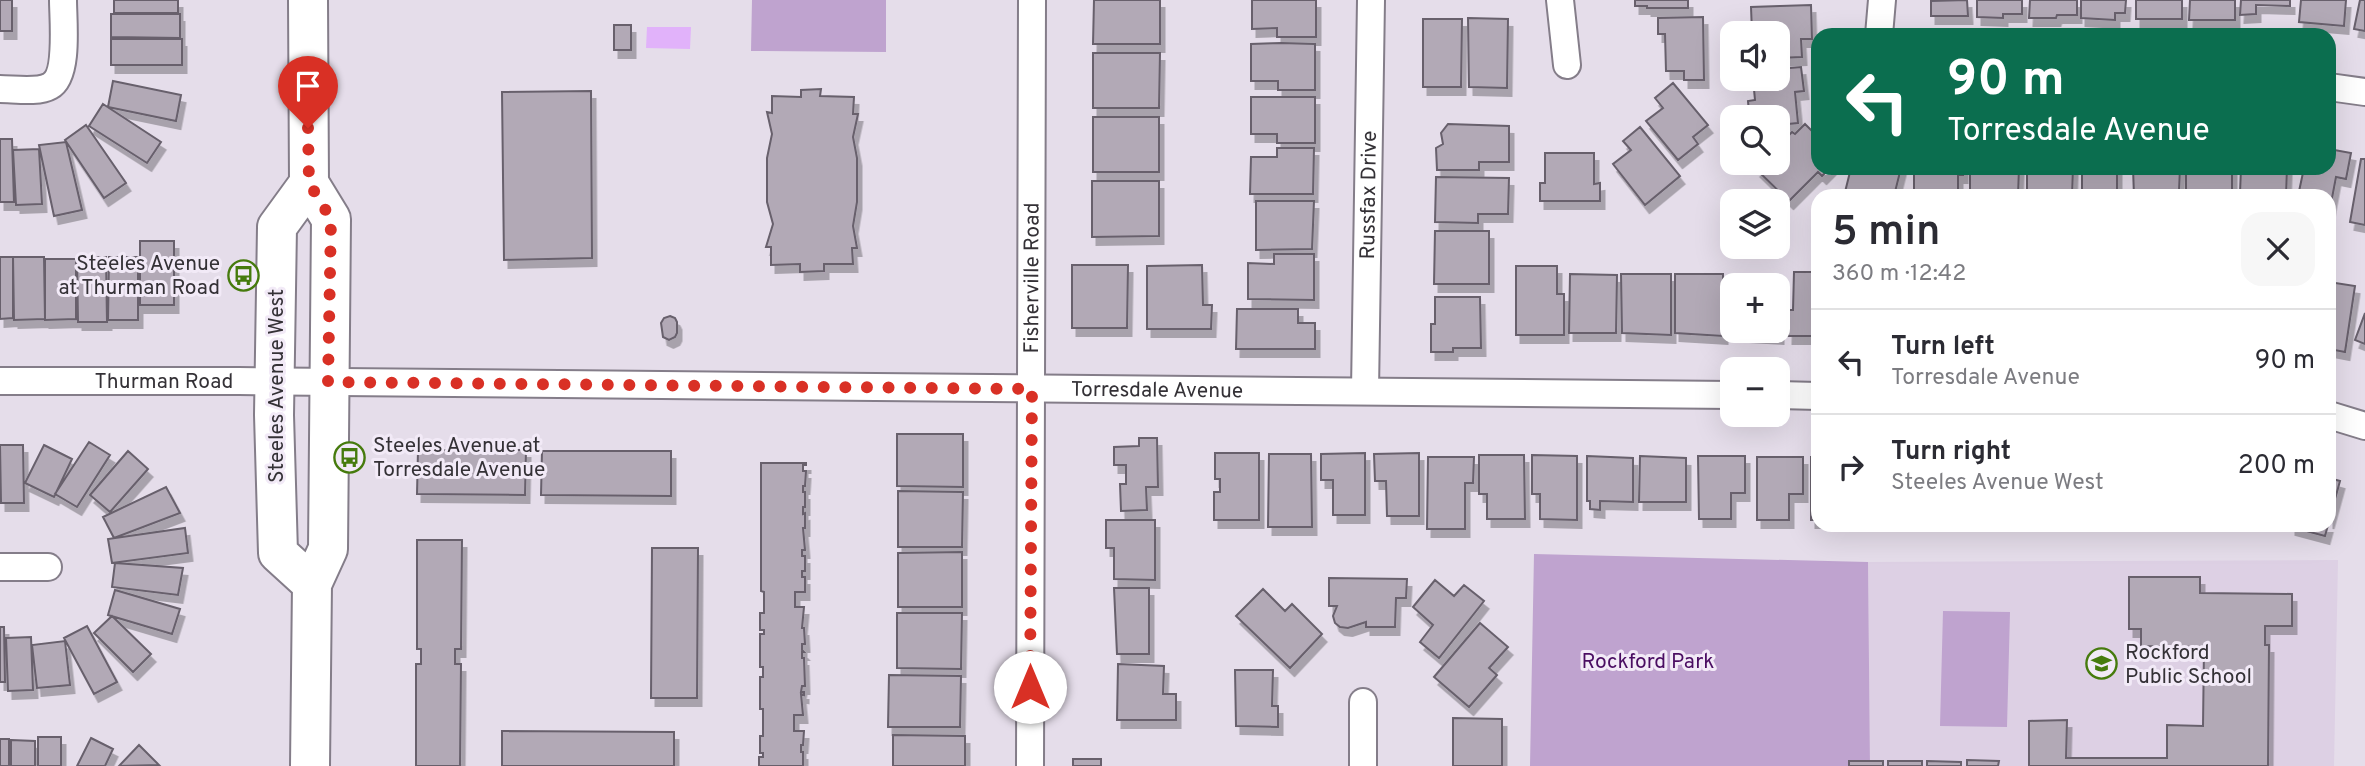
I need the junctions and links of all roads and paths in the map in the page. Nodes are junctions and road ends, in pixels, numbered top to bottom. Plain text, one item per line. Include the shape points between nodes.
1 (63, 0) edge
2 (308, 0) edge
3 (1032, 0) edge
4 (1371, 0) edge
5 (1560, 0) edge
6 (1882, 0) edge
7 (1880, 28) edge
8 (1567, 65) dead end
9 (2336, 88) edge
10 (0, 89) edge
11 (2365, 92) edge
12 (309, 183) junction
13 (0, 381) edge
14 (274, 382) junction
15 (328, 382) junction
16 (1032, 389) junction
17 (1365, 391) junction
18 (1720, 395) edge
19 (1790, 395) edge
20 (1811, 396) edge
21 (2336, 417) edge
22 (2365, 426) edge
23 (0, 567) edge
24 (48, 567) dead end
25 (312, 584) junction
26 (1363, 702) dead end
27 (310, 766) edge
28 (1030, 766) edge
29 (1363, 766) edge

1 - 10 street via 62,67 56,82 41,89
2 - 12 main road
3 - 16 street, Fisherville Road
4 - 17 street, Russfax Drive
5 - 8 street
6 - 7 street
9 - 11 street
12 - 14 main road, Steeles Avenue West via 277,227
12 - 15 main road via 331,219
13 - 14 street, Thurman Road
14 - 15 street, Thurman Road
14 - 25 main road, Steeles Avenue West via 278,553
15 - 16 street, Torresdale Avenue
15 - 25 main road via 328,549
16 - 17 street, Torresdale Avenue
16 - 28 street, Fisherville Road
17 - 18 street, Torresdale Avenue
19 - 20 street
21 - 22 street
23 - 24 street
25 - 27 main road
26 - 29 street

